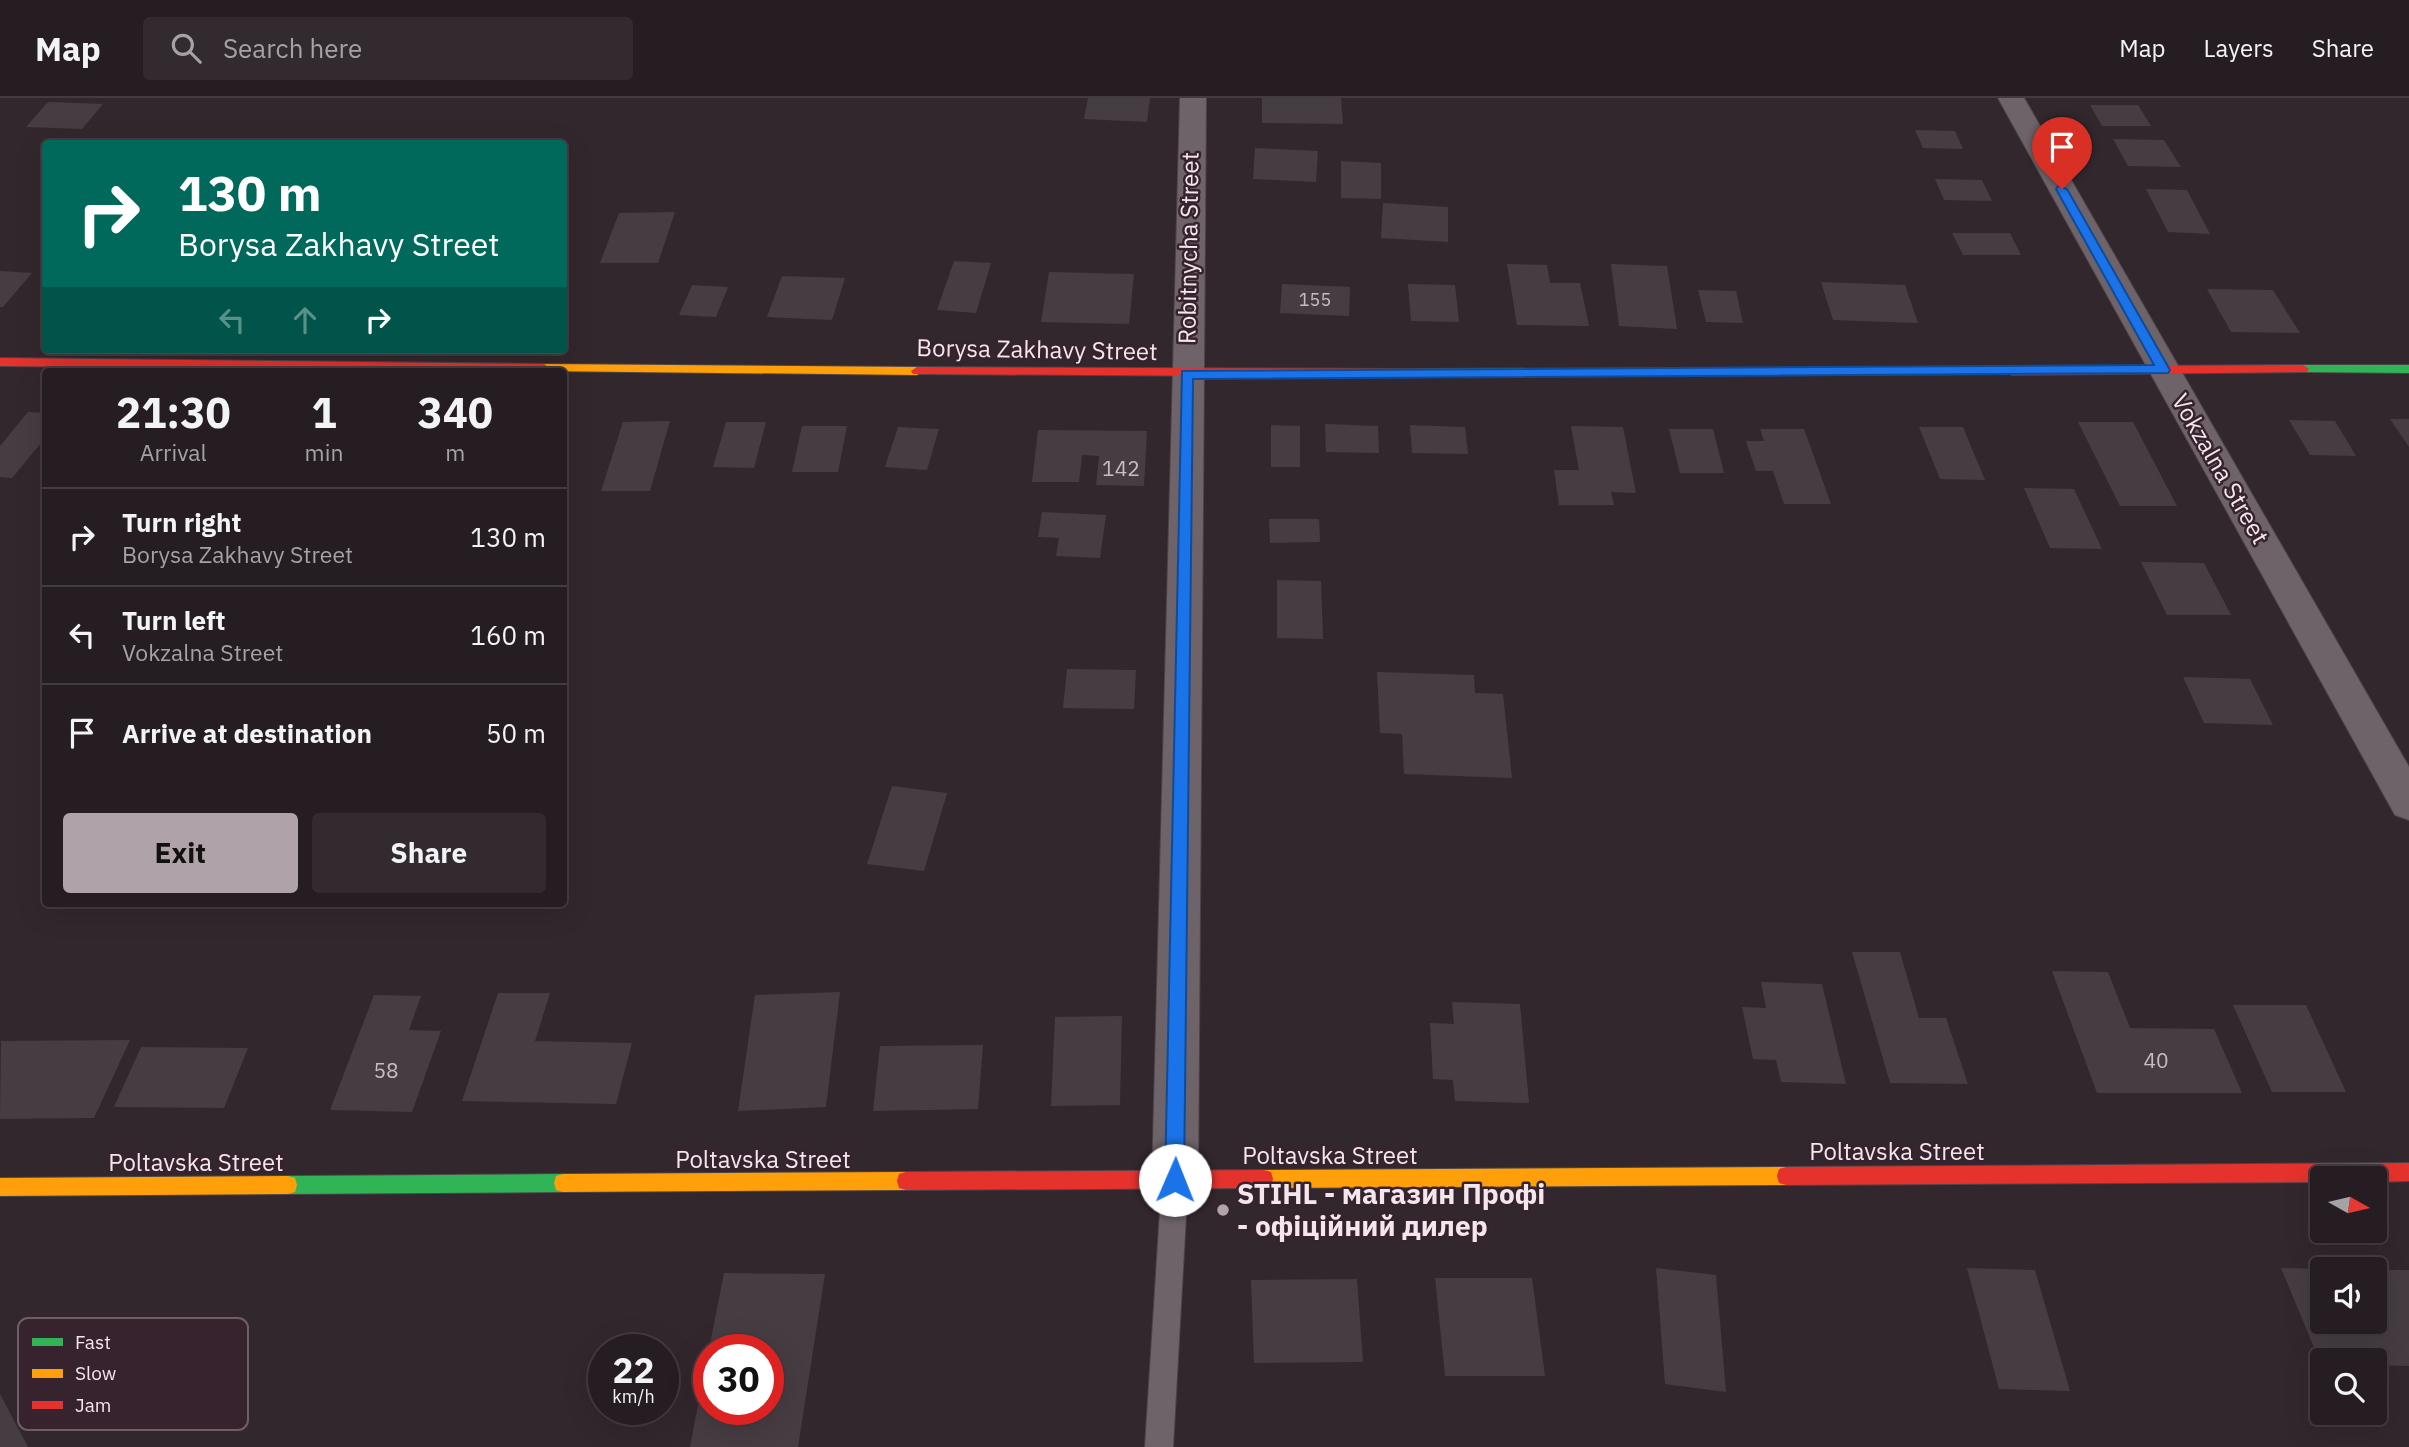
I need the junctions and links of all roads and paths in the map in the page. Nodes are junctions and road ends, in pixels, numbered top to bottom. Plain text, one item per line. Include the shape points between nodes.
1 (1193, 98) edge
2 (2011, 98) edge
3 (0, 362) edge
4 (2409, 369) edge
5 (2163, 370) junction
6 (1186, 374) junction
7 (2409, 803) edge
8 (2409, 1172) edge
9 (1175, 1180) junction
10 (0, 1187) edge
11 (1159, 1447) edge

1 - 6 street, Robitnycha Street
2 - 5 street, Vokzalna Street
3 - 6 street, Borysa Zakhavy Street
4 - 5 street, Borysa Zakhavy Street
5 - 6 street, Borysa Zakhavy Street
5 - 7 street, Vokzalna Street
6 - 9 street, Robitnycha Street
8 - 9 street, Poltavska Street
9 - 10 street, Poltavska Street
9 - 11 lane, Robitnycha Street

